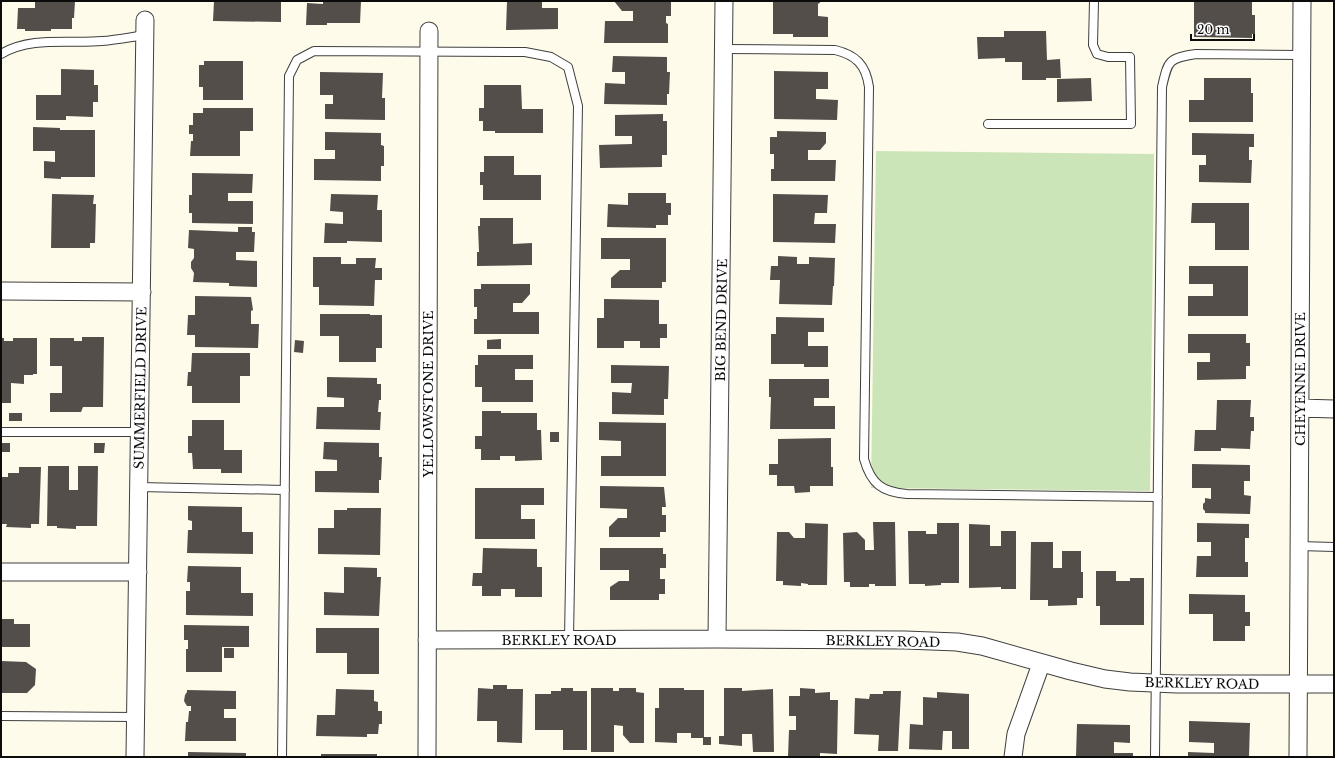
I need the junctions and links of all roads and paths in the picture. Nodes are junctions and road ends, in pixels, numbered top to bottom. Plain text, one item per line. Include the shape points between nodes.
1 (724, 1) edge
2 (1094, 1) edge
3 (1302, 1) edge
4 (145, 27) joint
5 (429, 31) dead end
6 (724, 49) junction
7 (429, 52) junction
8 (1, 54) edge
9 (1302, 55) junction
10 (988, 124) dead end
11 (1, 291) edge
12 (142, 292) junction
13 (1300, 408) junction
14 (1334, 409) edge
15 (1, 432) edge
16 (140, 432) junction
17 (139, 487) junction
18 (285, 490) junction
19 (1158, 497) junction
20 (1299, 546) junction
21 (1334, 547) edge
22 (1, 572) edge
23 (138, 572) junction
24 (717, 639) junction
25 (427, 640) junction
26 (569, 640) junction
27 (1040, 664) junction
28 (1156, 683) junction
29 (1298, 684) junction
30 (1334, 684) edge
31 (1, 716) edge
32 (136, 717) junction
33 (135, 757) edge
34 (282, 757) edge
35 (427, 757) edge
36 (1013, 757) edge
37 (1155, 757) edge
38 (1298, 757) edge

1 - 6 street, BIG BEND DRIVE
2 - 10 lane via 1093,45 1097,54 1108,58 1130,58 1131,124
3 - 9 street, CHEYENNE DRIVE
4 - 8 lane via 102,41 20,45
4 - 12 street, SUMMERFIELD DRIVE
5 - 7 street, YELLOWSTONE DRIVE
6 - 19 lane via 836,50 855,58 867,76 864,460 867,471 874,481 884,489 907,494
6 - 24 street, BIG BEND DRIVE
7 - 18 lane via 314,50 297,60 289,76
7 - 25 street, YELLOWSTONE DRIVE
7 - 26 lane via 525,52 551,57 568,67 572,80 578,106
9 - 13 street, CHEYENNE DRIVE
9 - 19 lane via 1196,54 1172,61 1167,68 1162,87
11 - 12 street
12 - 16 street, SUMMERFIELD DRIVE
13 - 14 street
13 - 20 street, CHEYENNE DRIVE
15 - 16 lane
16 - 17 street, SUMMERFIELD DRIVE
17 - 18 lane
17 - 23 street, SUMMERFIELD DRIVE
18 - 34 lane
19 - 28 lane
20 - 21 lane
20 - 29 street, CHEYENNE DRIVE
22 - 23 street
23 - 32 street, SUMMERFIELD DRIVE
24 - 26 street, BERKLEY ROAD
24 - 27 street, BERKLEY ROAD via 957,642 982,646
25 - 26 street, BERKLEY ROAD
25 - 35 street, YELLOWSTONE DRIVE
27 - 28 street, BERKLEY ROAD via 1105,679
27 - 36 street via 1016,734
28 - 29 street, BERKLEY ROAD
28 - 37 lane
29 - 30 street, BERKLEY ROAD
29 - 38 street, CHEYENNE DRIVE
31 - 32 lane
32 - 33 street, SUMMERFIELD DRIVE

